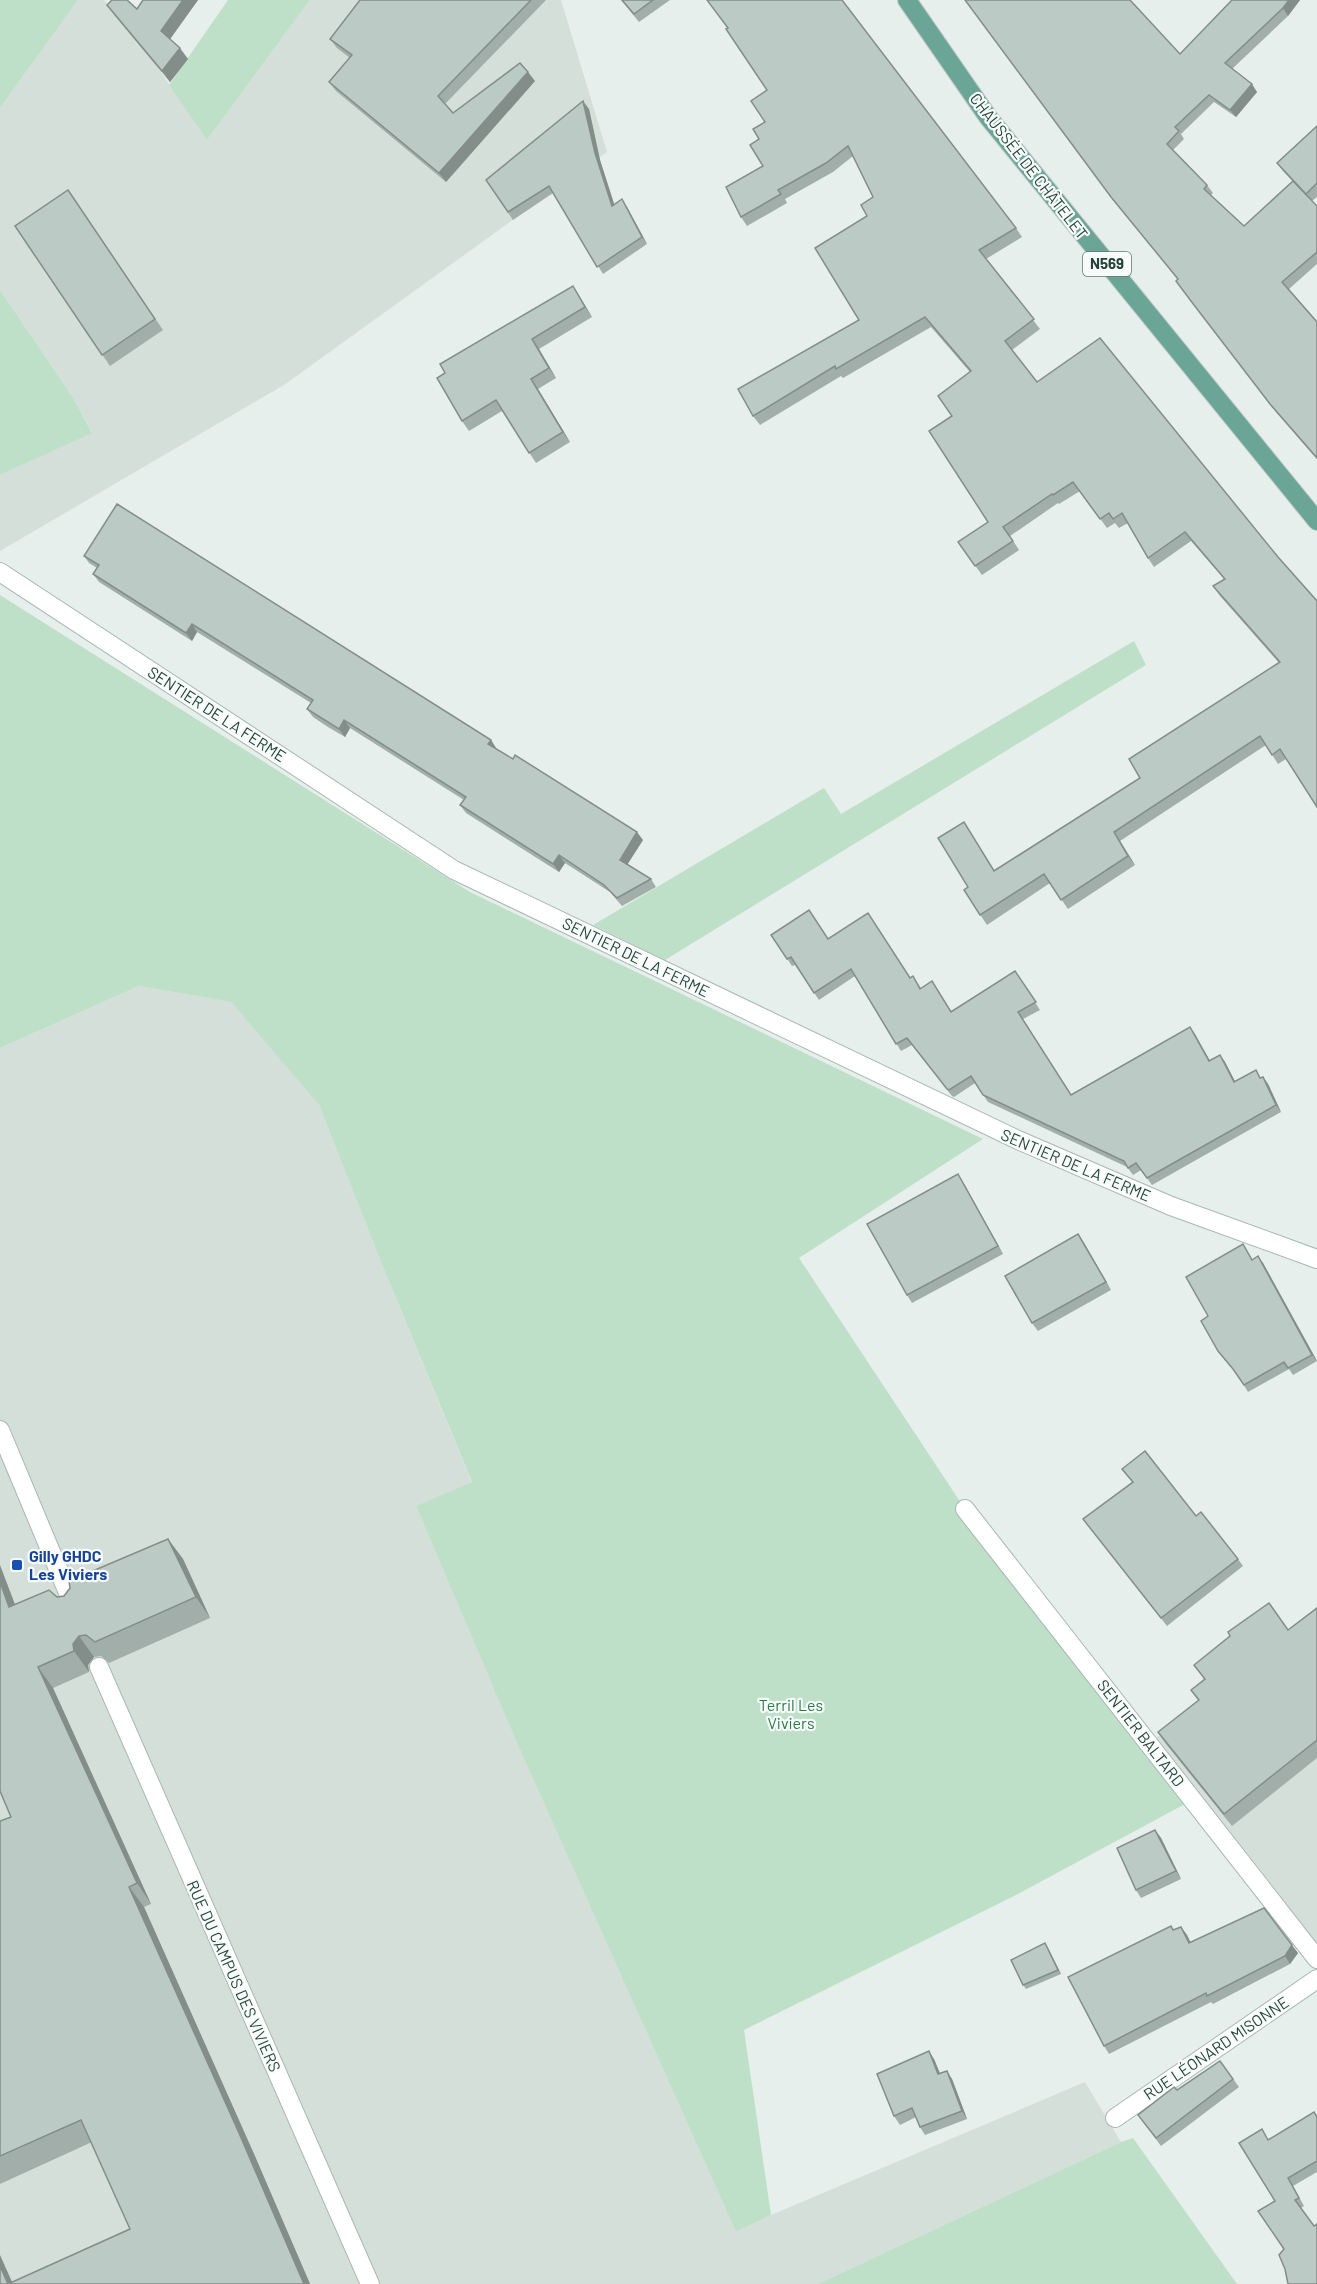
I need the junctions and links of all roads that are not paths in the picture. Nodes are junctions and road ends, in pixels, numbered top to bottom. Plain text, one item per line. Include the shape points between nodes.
1 (908, 0) edge
2 (1317, 521) edge
3 (0, 572) edge
4 (1317, 1259) edge
5 (0, 1430) edge
6 (964, 1509) dead end
7 (74, 1606) edge
8 (99, 1667) edge
9 (1317, 1959) edge
10 (1317, 1979) edge
11 (1115, 2118) dead end
12 (370, 2284) edge

1 - 2 main road, CHAUSSÉE DE CHÂTELET / N569 via 988,117
3 - 4 street, SENTIER DE LA FERME via 454,870 1018,1140 1171,1206
5 - 7 street
6 - 9 street, SENTIER BALTARD
8 - 12 street, RUE DU CAMPUS DES VIVIERS
10 - 11 street, RUE LÉONARD MISONNE

